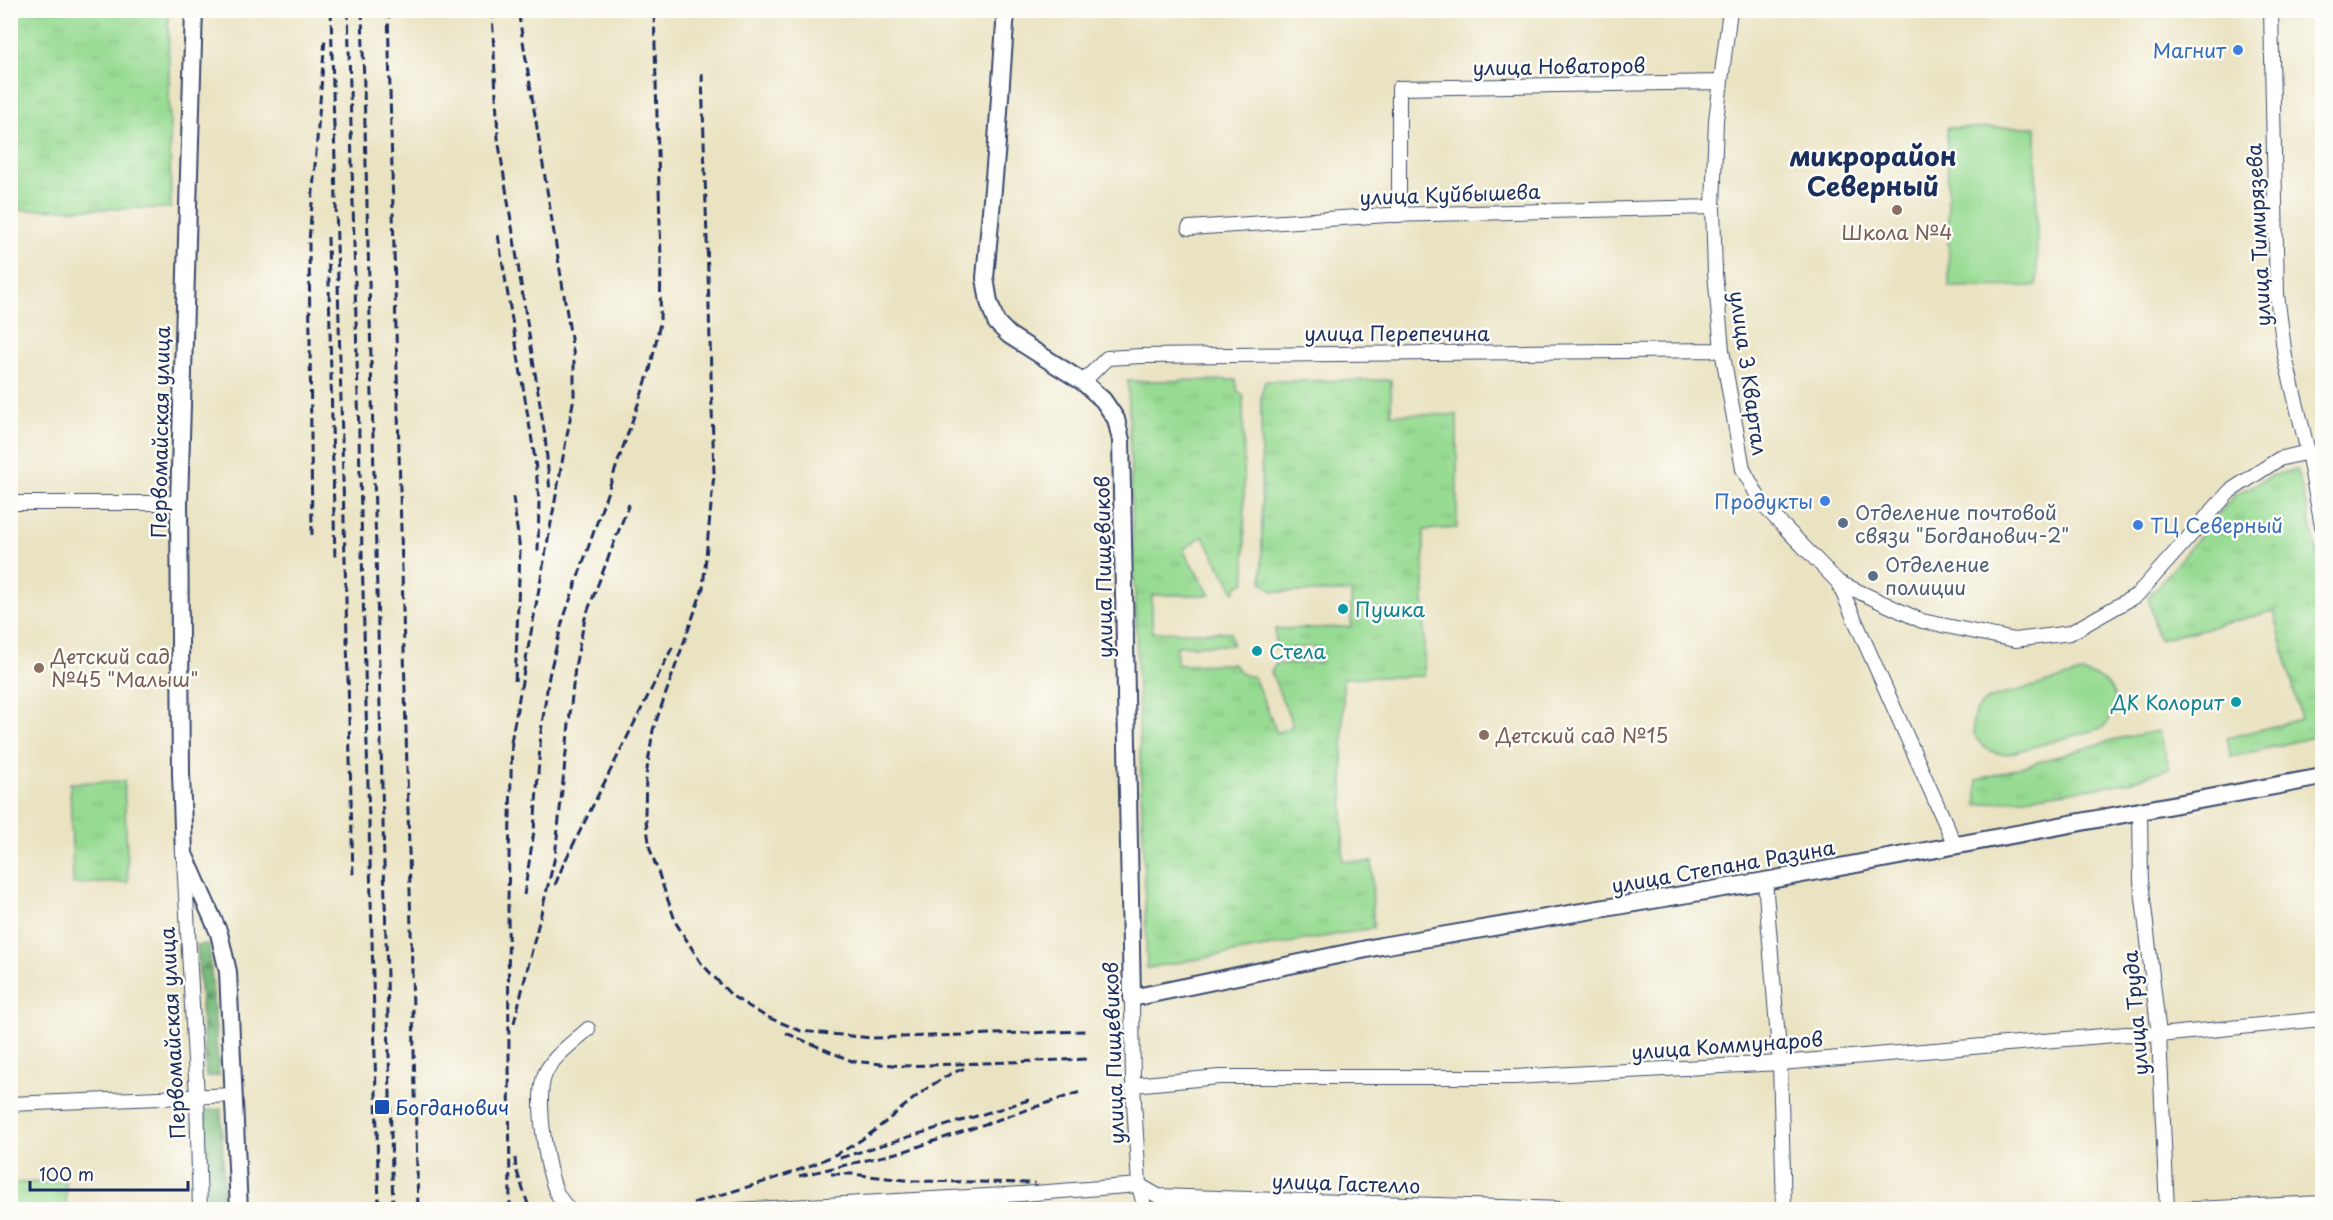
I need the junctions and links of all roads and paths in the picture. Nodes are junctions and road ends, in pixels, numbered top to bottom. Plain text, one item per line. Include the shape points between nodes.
1 (194, 10) edge
2 (1006, 10) edge
3 (1730, 10) edge
4 (2271, 10) edge
5 (1720, 82) junction
6 (1713, 207) junction
7 (1399, 214) junction
8 (1189, 228) dead end
9 (1722, 351) junction
10 (1083, 382) junction
11 (2308, 452) junction
12 (10, 503) edge
13 (179, 503) junction
14 (2322, 526) edge
15 (1838, 582) junction
16 (2322, 777) edge
17 (2140, 813) junction
18 (1955, 844) junction
19 (184, 854) junction
20 (1765, 881) junction
21 (1132, 998) junction
22 (2322, 1019) edge
23 (588, 1029) dead end
24 (2159, 1035) junction
25 (1780, 1063) junction
26 (1133, 1085) junction
27 (234, 1095) junction
28 (197, 1097) junction
29 (10, 1104) edge
30 (1139, 1185) junction
31 (2322, 1203) edge
32 (200, 1209) edge
33 (239, 1209) edge
34 (569, 1209) edge
35 (737, 1209) edge
36 (1145, 1209) edge
37 (1591, 1209) edge
38 (1784, 1209) edge
39 (2167, 1209) edge
40 (2174, 1209) edge

1 - 13 main road, Первомайская улица
2 - 10 main road, улица Пищевиков via 986,286 996,322 1009,335
3 - 5 street, улица 3 Квартал
4 - 11 street, улица Тимирязева via 2277,295 2285,357
5 - 6 street, улица 3 Квартал
5 - 7 street, улица Новаторов via 1399,88
6 - 7 street, улица Куйбышева
6 - 9 street, улица 3 Квартал
7 - 8 street, улица Куйбышева
9 - 10 street, улица Перепечина via 1141,356 1107,358
9 - 15 street, улица 3 Квартал via 1739,451 1751,486 1762,504
10 - 21 main road, улица Пищевиков via 1116,419 1121,440
11 - 14 street, улица Тимирязева
11 - 15 street via 2279,459 2230,490 2137,595 2070,633 2015,640 1922,621
12 - 13 street
13 - 19 main road, Первомайская улица
15 - 18 street
16 - 17 main road, улица Степана Разина
17 - 18 main road, улица Степана Разина
17 - 24 street, улица Труда via 2141,881
18 - 20 main road, улица Степана Разина
19 - 27 main road, Первомайская улица via 219,933 228,972
19 - 28 street, Первомайская улица
20 - 21 main road, улица Степана Разина via 1381,946
20 - 25 street
21 - 26 street, улица Пищевиков
22 - 24 street, улица Коммунаров
23 - 34 street via 554,1060 543,1079 548,1164 556,1193
24 - 25 street, улица Коммунаров via 2103,1036
24 - 39 street, улица Труда
25 - 26 street, улица Коммунаров via 1514,1077 1218,1077
25 - 38 street
26 - 30 street, улица Пищевиков
27 - 28 street
27 - 33 main road, Первомайская улица
28 - 29 street
28 - 32 street, Первомайская улица
30 - 35 street
30 - 36 street, улица Пищевиков
30 - 37 street, улица Гастелло via 1158,1196
31 - 40 street

